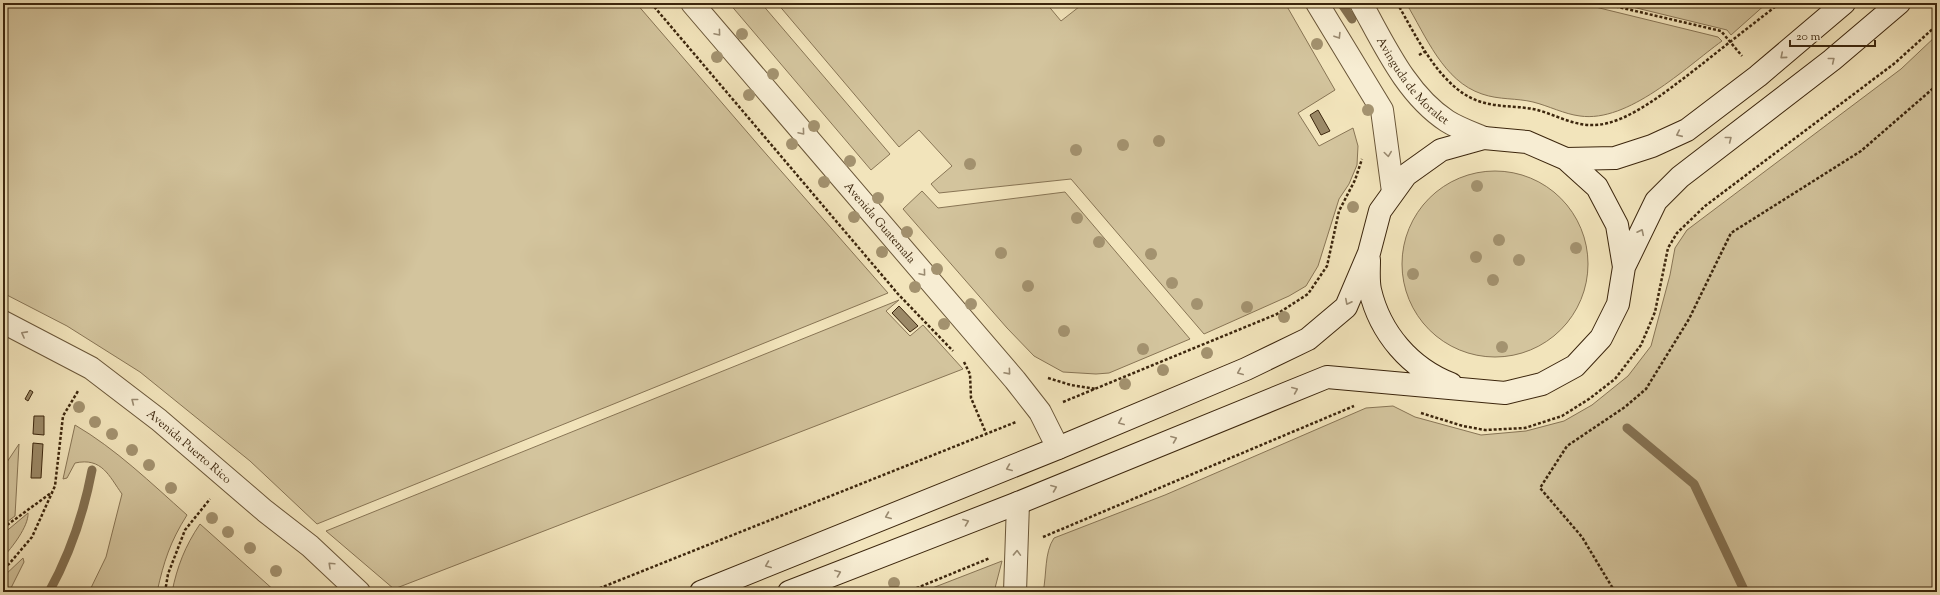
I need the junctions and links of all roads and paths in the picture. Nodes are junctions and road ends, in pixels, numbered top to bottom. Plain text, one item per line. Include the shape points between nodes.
1 (650, 3) edge
2 (692, 3) edge
3 (1317, 3) edge
4 (1360, 3) edge
5 (1397, 3) edge
6 (1601, 3) edge
7 (1780, 3) edge
8 (1844, 3) edge
9 (1899, 3) edge
10 (1730, 42) junction
11 (1426, 51) junction
12 (1398, 68) junction
13 (1758, 76) junction
14 (1937, 85) edge
15 (1484, 138) junction
16 (1362, 153) dead end
17 (1566, 159) junction
18 (1393, 192) junction
19 (1369, 253) junction
20 (1624, 267) junction
21 (3, 322) edge
22 (958, 355) dead end
23 (963, 361) dead end
24 (91, 368) junction
25 (1467, 390) junction
26 (1040, 412) junction
27 (986, 433) junction
28 (1058, 448) junction
29 (227, 479) junction
30 (51, 492) junction
31 (1018, 503) junction
32 (3, 528) edge
33 (3, 568) edge
34 (165, 592) edge
35 (359, 592) edge
36 (590, 592) edge
37 (701, 592) edge
38 (789, 592) edge
39 (1015, 592) edge
40 (1615, 592) edge

1 - 22 path via 898,294
2 -> 26 main road, Avenida Guatemala
3 -> 18 main road via 1382,110
4 - 12 main road, Avinguda de Moralet
5 - 11 path
6 - 10 path via 1721,32
7 - 10 path
8 -> 13 main road
20 -> 9 main road via 1656,201 1680,177 1832,60
10 - 11 path via 1658,97 1631,113 1595,126 1580,124 1538,110 1484,103 1455,87 1444,77
10 - 13 path
11 - 12 path
12 - 15 main road, Avinguda de Moralet via 1402,76 1432,109 1448,122
13 -> 17 main road via 1687,130 1652,146 1615,158
14 - 40 path via 1861,150 1731,233 1689,319 1646,389 1625,407 1567,446 1540,488 1582,537
15 - 17 main road via 1527,142
15 - 18 main road via 1442,150 1406,175
16 - 26 path via 1362,161 1340,212 1327,266 1308,294 1277,314
17 - 20 main road via 1597,187 1617,225
18 - 19 main road via 1380,211
19 - 25 main road via 1370,290 1382,325 1404,354 1433,377
19 -> 28 main road via 1346,306 1308,339 1246,369
20 - 25 main road via 1618,304 1601,338 1575,366 1542,384 1505,393
24 -> 21 main road, Avenida Puerto Rico
23 - 27 path via 970,374 971,398
29 -> 24 main road, Avenida Puerto Rico via 159,420
24 - 30 path via 63,416 55,486
31 -> 25 main road via 1327,377
26 - 27 path
26 - 28 main road, Avenida Guatemala
27 - 36 path
28 -> 37 main road
29 - 34 path via 185,530 168,574
35 -> 29 main road, Avenida Puerto Rico via 310,546
30 - 32 path
30 - 33 path via 32,537
38 -> 31 main road
39 -> 31 main road

